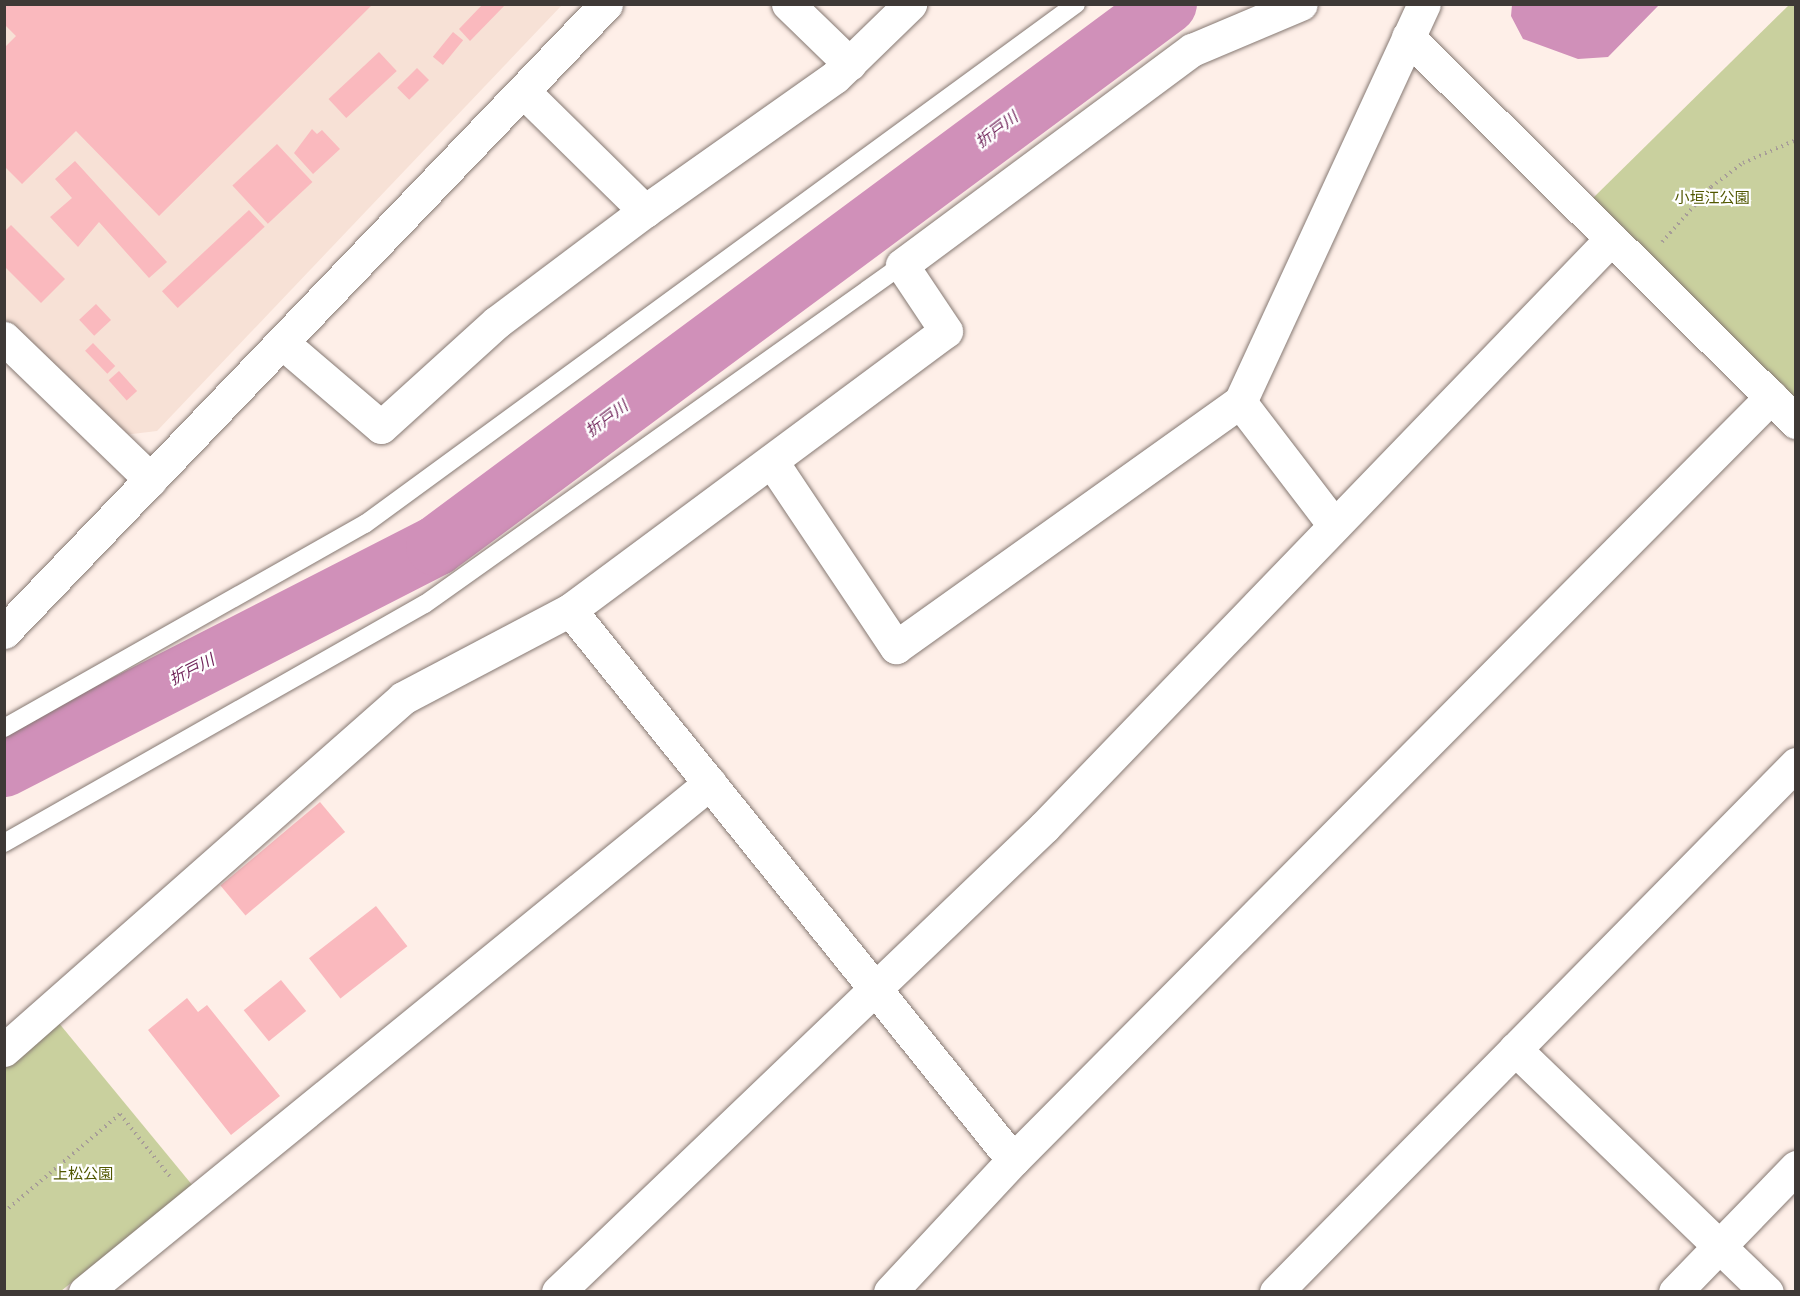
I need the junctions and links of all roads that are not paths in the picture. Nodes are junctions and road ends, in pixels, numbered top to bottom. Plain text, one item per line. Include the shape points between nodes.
1 (606, 4) edge
2 (788, 4) edge
3 (910, 4) edge
4 (1076, 4) edge
5 (1301, 4) edge
6 (1424, 4) edge
7 (1408, 37) junction
8 (850, 64) junction
9 (524, 92) junction
10 (645, 211) junction
11 (1611, 239) junction
12 (902, 265) junction
13 (4, 338) edge
14 (285, 345) junction
15 (1771, 397) junction
16 (1240, 402) junction
17 (1796, 422) edge
18 (772, 462) junction
19 (151, 480) junction
20 (1334, 525) junction
21 (570, 610) junction
22 (4, 632) edge
23 (4, 728) edge
24 (1796, 764) edge
25 (710, 783) junction
26 (4, 843) edge
27 (875, 990) junction
28 (1515, 1049) junction
29 (4, 1050) edge
30 (1013, 1160) junction
31 (1796, 1167) edge
32 (1720, 1245) junction
33 (906, 1286) edge
34 (85, 1292) edge
35 (558, 1292) edge
36 (1276, 1292) edge
37 (1675, 1292) edge
38 (1767, 1292) edge

1 - 9 street
2 - 8 street
3 - 8 street
4 - 23 lane via 365,524
5 - 12 street via 1192,50
6 - 7 street
7 - 11 street
7 - 16 street
8 - 10 street
9 - 10 street
9 - 14 street
10 - 14 street via 498,322 381,427
11 - 15 street
11 - 20 street
12 - 18 street via 946,331
12 - 26 lane via 425,604
13 - 19 street
14 - 19 street
15 - 17 street
15 - 30 street
16 - 18 street via 896,647
16 - 20 street
18 - 21 street
19 - 22 street
20 - 27 street via 1044,827
21 - 25 street
21 - 29 street via 403,698
24 - 28 street
25 - 27 street
25 - 34 street
27 - 30 street
27 - 35 street
28 - 32 street
28 - 36 street
30 - 33 street
31 - 32 street
32 - 37 street
32 - 38 street

